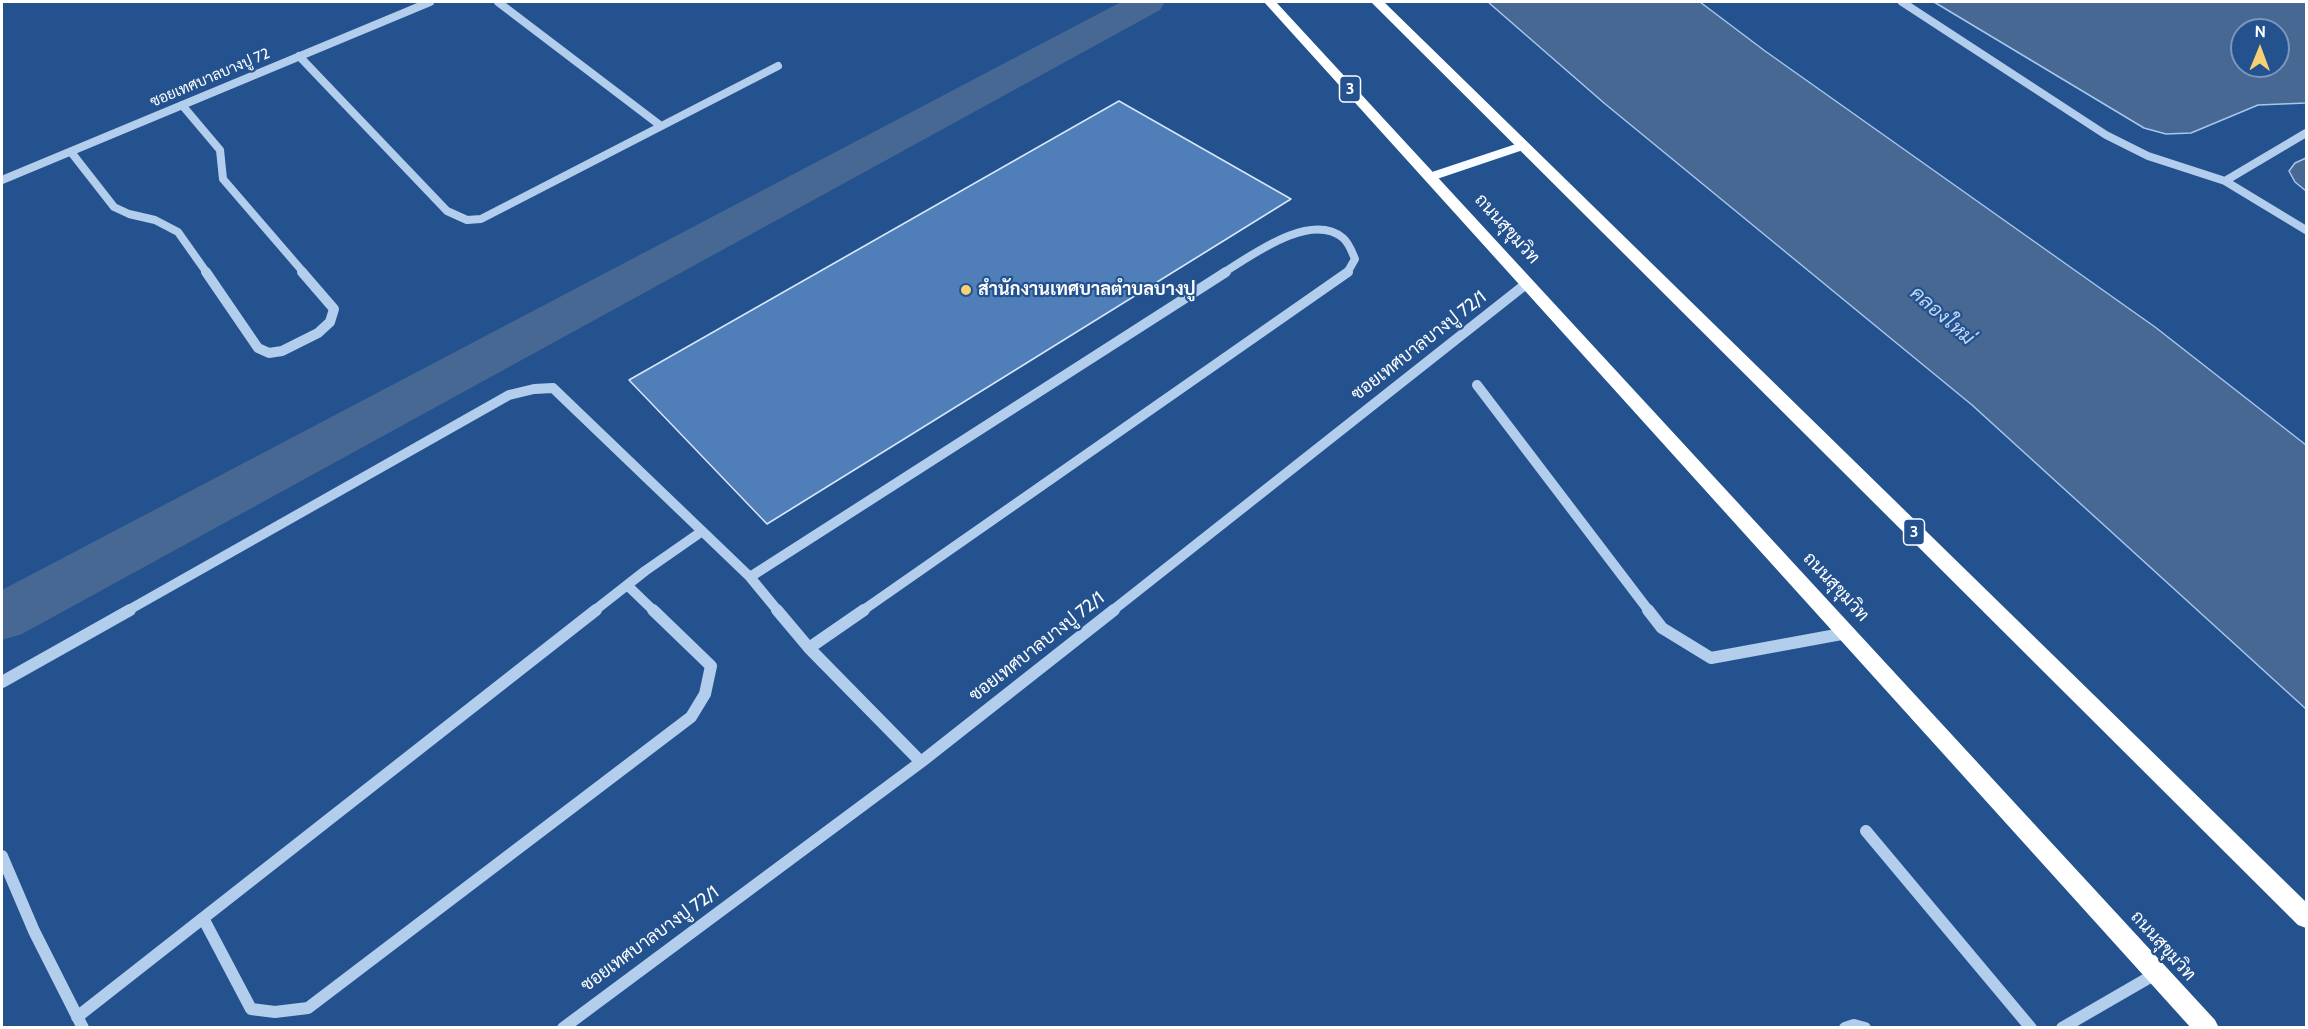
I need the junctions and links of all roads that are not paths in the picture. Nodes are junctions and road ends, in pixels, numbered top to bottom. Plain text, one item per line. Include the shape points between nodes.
1 (430, 2) edge
2 (498, 2) edge
3 (1270, 2) edge
4 (1377, 2) edge
5 (1902, 2) edge
6 (299, 56) junction
7 (778, 66) dead end
8 (182, 105) junction
9 (661, 126) junction
10 (2307, 133) edge
11 (1522, 146) junction
12 (71, 152) junction
13 (1430, 177) junction
14 (2, 180) edge
15 (2225, 181) junction
16 (2307, 230) edge
17 (1526, 284) junction
18 (1477, 385) dead end
19 (701, 532) junction
20 (750, 577) junction
21 (627, 585) junction
22 (1847, 633) junction
23 (809, 648) junction
24 (2, 682) edge
25 (921, 762) junction
26 (1866, 831) dead end
27 (2, 856) edge
28 (2307, 917) edge
29 (204, 918) junction
30 (2157, 972) junction
31 (80, 1022) edge
32 (563, 1028) edge
33 (1845, 1028) edge
34 (1865, 1028) edge
35 (2031, 1028) edge
36 (2062, 1028) edge
37 (2207, 1028) edge

1 - 6 street, ซอยเทศบาลบางปู 72
2 - 9 street
3 - 13 highway, ถนนสุขุมวิท / 3
4 - 11 highway, 3
5 - 15 street via 2106,135 2148,156
6 - 8 street, ซอยเทศบาลบางปู 72
6 - 9 street via 447,211 467,220 481,219
7 - 9 street
8 - 12 street, ซอยเทศบาลบางปู 72
8 - 12 street via 220,150 223,179 334,309 330,322 318,333 282,351 269,353 258,348 178,232 114,207
10 - 15 street
11 - 13 main road
11 - 28 highway, 3
12 - 14 street, ซอยเทศบาลบางปู 72
13 - 17 highway, ถนนสุขุมวิท / 3
15 - 16 street
17 - 22 highway, ถนนสุขุมวิท / 3
17 - 25 street, ซอยเทศบาลบางปู 72/1
18 - 22 street via 1662,628 1711,658
19 - 20 street
19 - 21 street
19 - 24 street via 553,388 534,389 510,395
20 - 23 street
20 - 23 street via 1266,246 1292,233 1323,230 1344,239 1355,259 1346,274
21 - 29 street
21 - 29 street via 711,666 705,694 691,717 308,1008 275,1012 251,1009
22 - 30 highway, ถนนสุขุมวิท / 3
23 - 25 street
25 - 32 street, ซอยเทศบาลบางปู 72/1
26 - 35 street
27 - 31 street
29 - 31 street
30 - 36 street
30 - 37 highway, ถนนสุขุมวิท / 3
33 - 34 street

